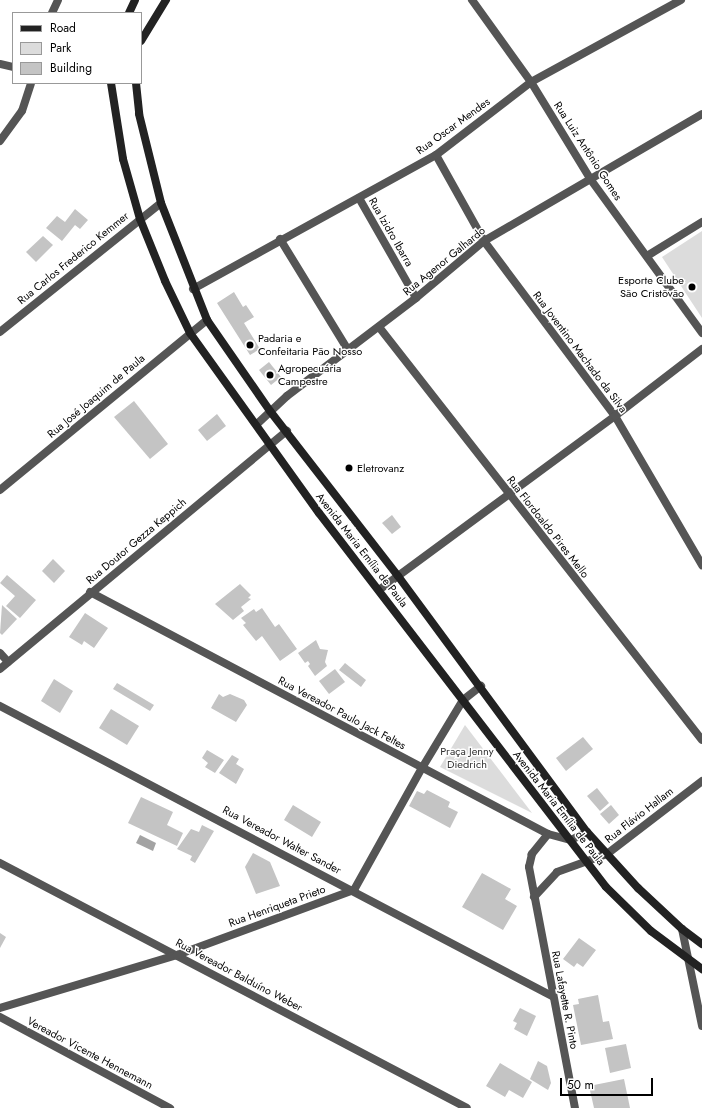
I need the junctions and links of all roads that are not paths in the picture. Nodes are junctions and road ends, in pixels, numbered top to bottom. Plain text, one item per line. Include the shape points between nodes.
1 (58, 0) edge
2 (135, 0) edge
3 (166, 0) edge
4 (472, 0) edge
5 (680, 0) edge
6 (52, 12) edge
7 (129, 12) edge
8 (142, 39) edge
9 (0, 64) edge
10 (12, 67) edge
11 (531, 82) junction
12 (31, 84) edge
13 (111, 84) edge
14 (136, 84) edge
15 (702, 114) edge
16 (0, 141) edge
17 (436, 155) junction
18 (591, 180) junction
19 (359, 198) junction
20 (161, 203) junction
21 (140, 219) junction
22 (702, 222) edge
23 (280, 239) junction
24 (484, 241) junction
25 (647, 256) junction
26 (193, 289) junction
27 (416, 298) junction
28 (207, 320) junction
29 (379, 327) junction
30 (0, 332) edge
31 (190, 333) junction
32 (702, 333) edge
33 (702, 349) edge
34 (348, 350) junction
35 (270, 411) junction
36 (615, 416) junction
37 (257, 424) junction
38 (287, 431) junction
39 (270, 444) junction
40 (0, 490) edge
41 (508, 494) junction
42 (702, 565) edge
43 (398, 576) junction
44 (379, 590) junction
45 (90, 592) junction
46 (0, 653) edge
47 (8, 662) junction
48 (0, 669) edge
49 (481, 686) junction
50 (463, 700) junction
51 (0, 706) edge
52 (702, 740) edge
53 (422, 768) junction
54 (702, 781) edge
55 (587, 832) junction
56 (548, 834) junction
57 (571, 840) junction
58 (607, 854) junction
59 (586, 860) junction
60 (0, 862) edge
61 (354, 890) junction
62 (534, 897) junction
63 (682, 929) junction
64 (702, 944) edge
65 (177, 955) junction
66 (688, 959) junction
67 (702, 969) edge
68 (552, 996) junction
69 (0, 1008) edge
70 (0, 1017) edge
71 (702, 1026) edge
72 (170, 1108) edge
73 (468, 1108) edge
74 (575, 1108) edge

1 - 6 street
2 - 7 main road
3 - 8 main road
4 - 11 street, Rua Luiz Antônio Gomes
5 - 11 street, Rua Oscar Mendes
9 - 10 street
11 - 17 street, Rua Oscar Mendes
11 - 18 street, Rua Luiz Antônio Gomes
12 - 16 street via 22,111
13 - 21 main road, Avenida Maria Emília de Paula via 123,159
14 - 20 main road, Avenida Maria Emília de Paula via 139,114
15 - 18 street, Rua Agenor Galhardo
17 - 19 street, Rua Oscar Mendes
17 - 24 street, Rua Joventino Machado da Silva
18 - 24 street, Rua Agenor Galhardo
18 - 25 street, Rua Luiz Antônio Gomes
19 - 23 street, Rua Oscar Mendes
19 - 27 street, Rua Izidro Ibarra
20 - 21 street, Rua Carlos Frederico Kemmer
20 - 26 main road, Avenida Maria Emília de Paula
21 - 30 street, Rua Carlos Frederico Kemmer
21 - 31 main road, Avenida Maria Emília de Paula via 165,281
22 - 25 street
23 - 26 street, Rua Oscar Mendes
23 - 34 street
24 - 27 street, Rua Agenor Galhardo
24 - 36 street, Rua Joventino Machado da Silva
25 - 32 street, Rua Luiz Antônio Gomes
26 - 28 main road, Avenida Maria Emília de Paula
27 - 29 street, Rua Agenor Galhardo
28 - 31 street, Rua José Joaquim de Paula
28 - 35 main road, Avenida Maria Emília de Paula
29 - 34 street, Rua Agenor Galhardo
29 - 41 street, Rua Flordoaldo Pires Mello
31 - 37 main road, Avenida Maria Emília de Paula
31 - 40 street, Rua José Joaquim de Paula
33 - 36 street
34 - 35 street, Rua Agenor Galhardo
35 - 37 street, Rua Agenor Galhardo
35 - 38 main road, Avenida Maria Emília de Paula
36 - 41 street
36 - 42 street, Rua Joventino Machado da Silva
37 - 39 main road, Avenida Maria Emília de Paula
38 - 39 street, Rua Doutor Gezza Keppich
38 - 43 main road, Avenida Maria Emília de Paula
39 - 44 main road, Avenida Maria Emília de Paula
39 - 45 street, Rua Doutor Gezza Keppich
41 - 43 street
41 - 52 street, Rua Flordoaldo Pires Mello
43 - 44 street
43 - 49 main road, Avenida Maria Emília de Paula
44 - 50 main road, Avenida Maria Emília de Paula
45 - 47 street, Rua Doutor Gezza Keppich
45 - 53 street, Rua Vereador Paulo Jack Feltes
46 - 47 street
47 - 48 street, Rua Doutor Gezza Keppich
49 - 50 street
49 - 55 main road, Avenida Maria Emília de Paula
50 - 53 street
50 - 57 main road, Avenida Maria Emília de Paula
51 - 61 street, Rua Vereador Walter Sander
53 - 56 street, Rua Vereador Paulo Jack Feltes
53 - 61 street
54 - 58 street, Rua Flávio Hallam
55 - 57 street
55 - 58 main road, Avenida Maria Emília de Paula
56 - 57 street, Rua Vereador Paulo Jack Feltes
56 - 62 street, Rua Lafayette R. Pinto via 532,854 529,867
57 - 59 main road, Avenida Maria Emília de Paula
58 - 59 street, Rua Flávio Hallam
58 - 63 main road, Avenida Maria Emília de Paula via 638,888
59 - 62 street via 557,872
59 - 66 main road, Avenida Maria Emília de Paula via 606,887 651,931
60 - 65 street, Rua Vereador Balduíno Weber
61 - 65 street, Rua Henriqueta Prieto
61 - 68 street, Rua Vereador Walter Sander
62 - 68 street, Rua Lafayette R. Pinto
63 - 64 main road, Avenida Maria Emília de Paula
63 - 66 street
65 - 69 street, Rua Henriqueta Prieto
65 - 73 street, Rua Vereador Balduíno Weber
66 - 67 main road, Avenida Maria Emília de Paula
66 - 71 street
68 - 74 street, Rua Lafayette R. Pinto
70 - 72 street, Vereador Vicente Hennemann

